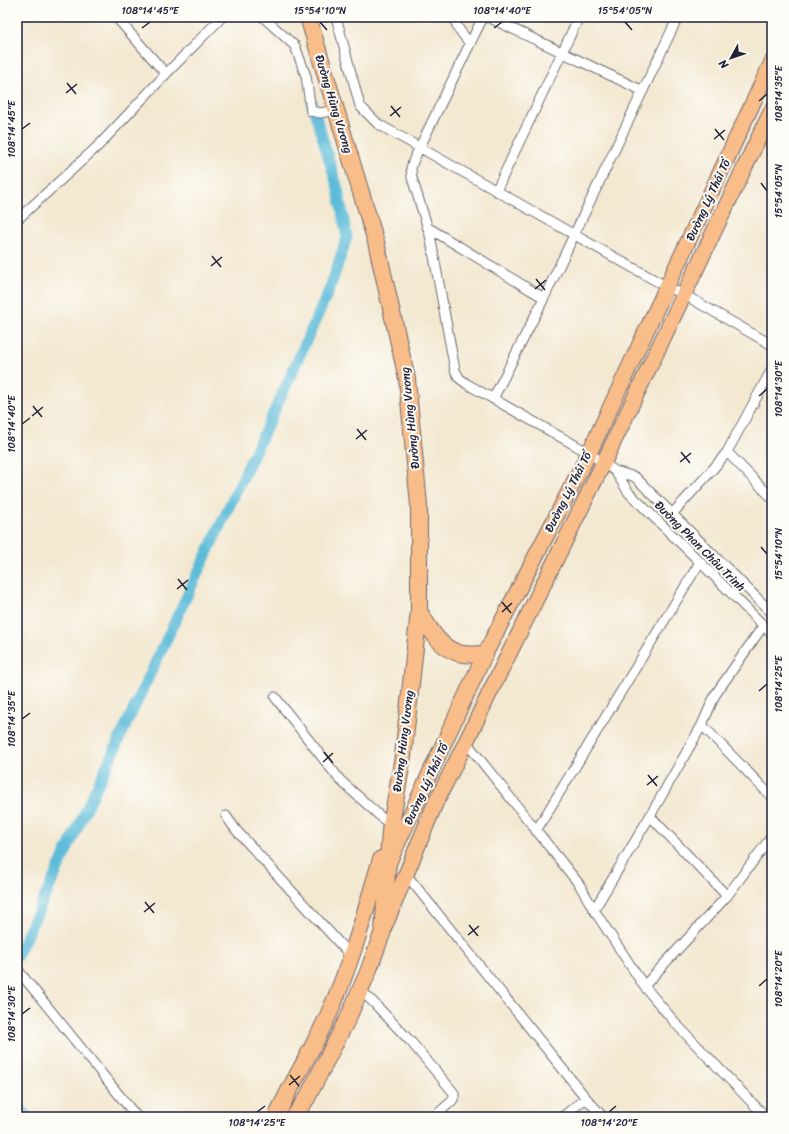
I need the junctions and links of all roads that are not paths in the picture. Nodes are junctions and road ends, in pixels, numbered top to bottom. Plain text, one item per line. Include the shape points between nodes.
1 (116, 17) edge
2 (222, 17) edge
3 (263, 17) edge
4 (308, 17) edge
5 (336, 17) edge
6 (454, 17) edge
7 (483, 17) edge
8 (488, 17) edge
9 (579, 17) edge
10 (678, 17) edge
11 (470, 44) junction
12 (562, 53) junction
13 (772, 62) edge
14 (166, 74) junction
15 (643, 92) junction
16 (772, 110) edge
17 (328, 111) junction
18 (747, 117) junction
19 (768, 130) edge
20 (420, 148) junction
21 (496, 191) junction
22 (709, 197) junction
23 (727, 205) junction
24 (17, 220) edge
25 (427, 227) junction
26 (574, 235) junction
27 (667, 287) junction
28 (683, 294) junction
29 (544, 298) junction
30 (772, 345) edge
31 (772, 369) edge
32 (493, 398) junction
33 (727, 452) junction
34 (589, 453) junction
35 (609, 466) junction
36 (772, 498) edge
37 (672, 514) junction
38 (700, 562) junction
39 (771, 610) edge
40 (419, 611) junction
41 (763, 626) junction
42 (772, 634) edge
43 (485, 654) junction
44 (475, 676) junction
45 (493, 686) junction
46 (275, 698) dead end
47 (702, 725) junction
48 (466, 742) junction
49 (772, 797) edge
50 (226, 816) dead end
51 (650, 816) junction
52 (391, 828) junction
53 (536, 831) junction
54 (772, 836) edge
55 (388, 865) junction
56 (405, 874) junction
57 (727, 896) junction
58 (594, 910) junction
59 (362, 922) junction
60 (383, 931) junction
61 (351, 956) junction
62 (17, 969) edge
63 (644, 986) junction
64 (360, 990) junction
65 (586, 1098) junction
66 (137, 1117) edge
67 (276, 1117) edge
68 (294, 1117) edge
69 (434, 1117) edge
70 (562, 1117) edge
71 (603, 1117) edge
72 (766, 1117) edge

1 - 14 street
2 - 14 street
3 - 17 street via 295,46 306,76 312,113
4 - 17 highway, Đường Hùng Vương
5 - 20 street via 360,106 378,124
6 - 11 street via 458,28
7 - 11 street, Đường Phan Châu Trinh
8 - 12 street
9 - 12 street
10 - 15 street
11 - 20 street, Đường Phan Châu Trinh
12 - 15 street
12 - 21 street
13 - 18 main road, Đường Lý Thái Tổ
14 - 24 street via 99,145
15 - 26 street
16 - 19 main road, Đường Lý Thái Tổ
17 - 40 highway, Đường Hùng Vương via 376,242 407,379 419,505
18 - 19 main road
18 - 22 main road, Đường Lý Thái Tổ
19 - 23 main road, Đường Lý Thái Tổ
20 - 21 street
20 - 25 street, Đường Phan Châu Trinh via 414,159 412,178
21 - 26 street
22 - 23 main road
22 - 27 main road, Đường Lý Thái Tổ
23 - 28 main road, Đường Lý Thái Tổ
25 - 29 street
25 - 32 street, Đường Phan Châu Trinh via 455,370 459,378 467,384
26 - 27 street
26 - 29 street
27 - 28 street
27 - 34 main road, Đường Lý Thái Tổ
28 - 30 street
28 - 35 main road, Đường Lý Thái Tổ
29 - 32 street
31 - 33 street
32 - 34 street, Đường Phan Châu Trinh
33 - 36 street
33 - 37 street
34 - 35 street, Đường Phan Châu Trinh
34 - 43 main road, Đường Lý Thái Tổ
35 - 37 street, Đường Phan Châu Trinh via 635,477
35 - 38 street, Đường Phan Châu Trinh via 629,493
35 - 45 main road, Đường Lý Thái Tổ
37 - 39 street, Đường Phan Châu Trinh
38 - 41 street, Đường Phan Châu Trinh
38 - 53 street
40 - 43 highway via 428,627 450,650 462,654
40 - 52 highway, Đường Hùng Vương via 403,756
41 - 42 street, Đường Phan Châu Trinh
41 - 47 street via 716,695
43 - 44 main road, Đường Lý Thái Tổ
44 - 45 main road
44 - 55 main road, Đường Lý Thái Tổ
45 - 48 main road, Đường Lý Thái Tổ
46 - 52 street via 340,780
47 - 49 street
47 - 51 street
48 - 53 street
48 - 56 main road, Đường Lý Thái Tổ via 435,804
50 - 61 street
51 - 57 street
51 - 58 street
52 - 55 highway, Đường Hùng Vương
52 - 59 highway, Đường Hùng Vương
53 - 58 street via 579,884
54 - 57 street
55 - 59 main road, Đường Lý Thái Tổ
55 - 60 highway, Đường Hùng Vương
56 - 60 main road, Đường Lý Thái Tổ
56 - 65 street
57 - 63 street
58 - 63 street
59 - 61 highway, Đường Hùng Vương
60 - 64 highway, Đường Hùng Vương
61 - 67 highway, Đường Hùng Vương via 331,1009
62 - 66 street
63 - 72 street via 678,1026
64 - 68 highway, Đường Hùng Vương via 307,1098
64 - 69 street via 412,1043 454,1093 452,1101
65 - 70 street
65 - 71 street

